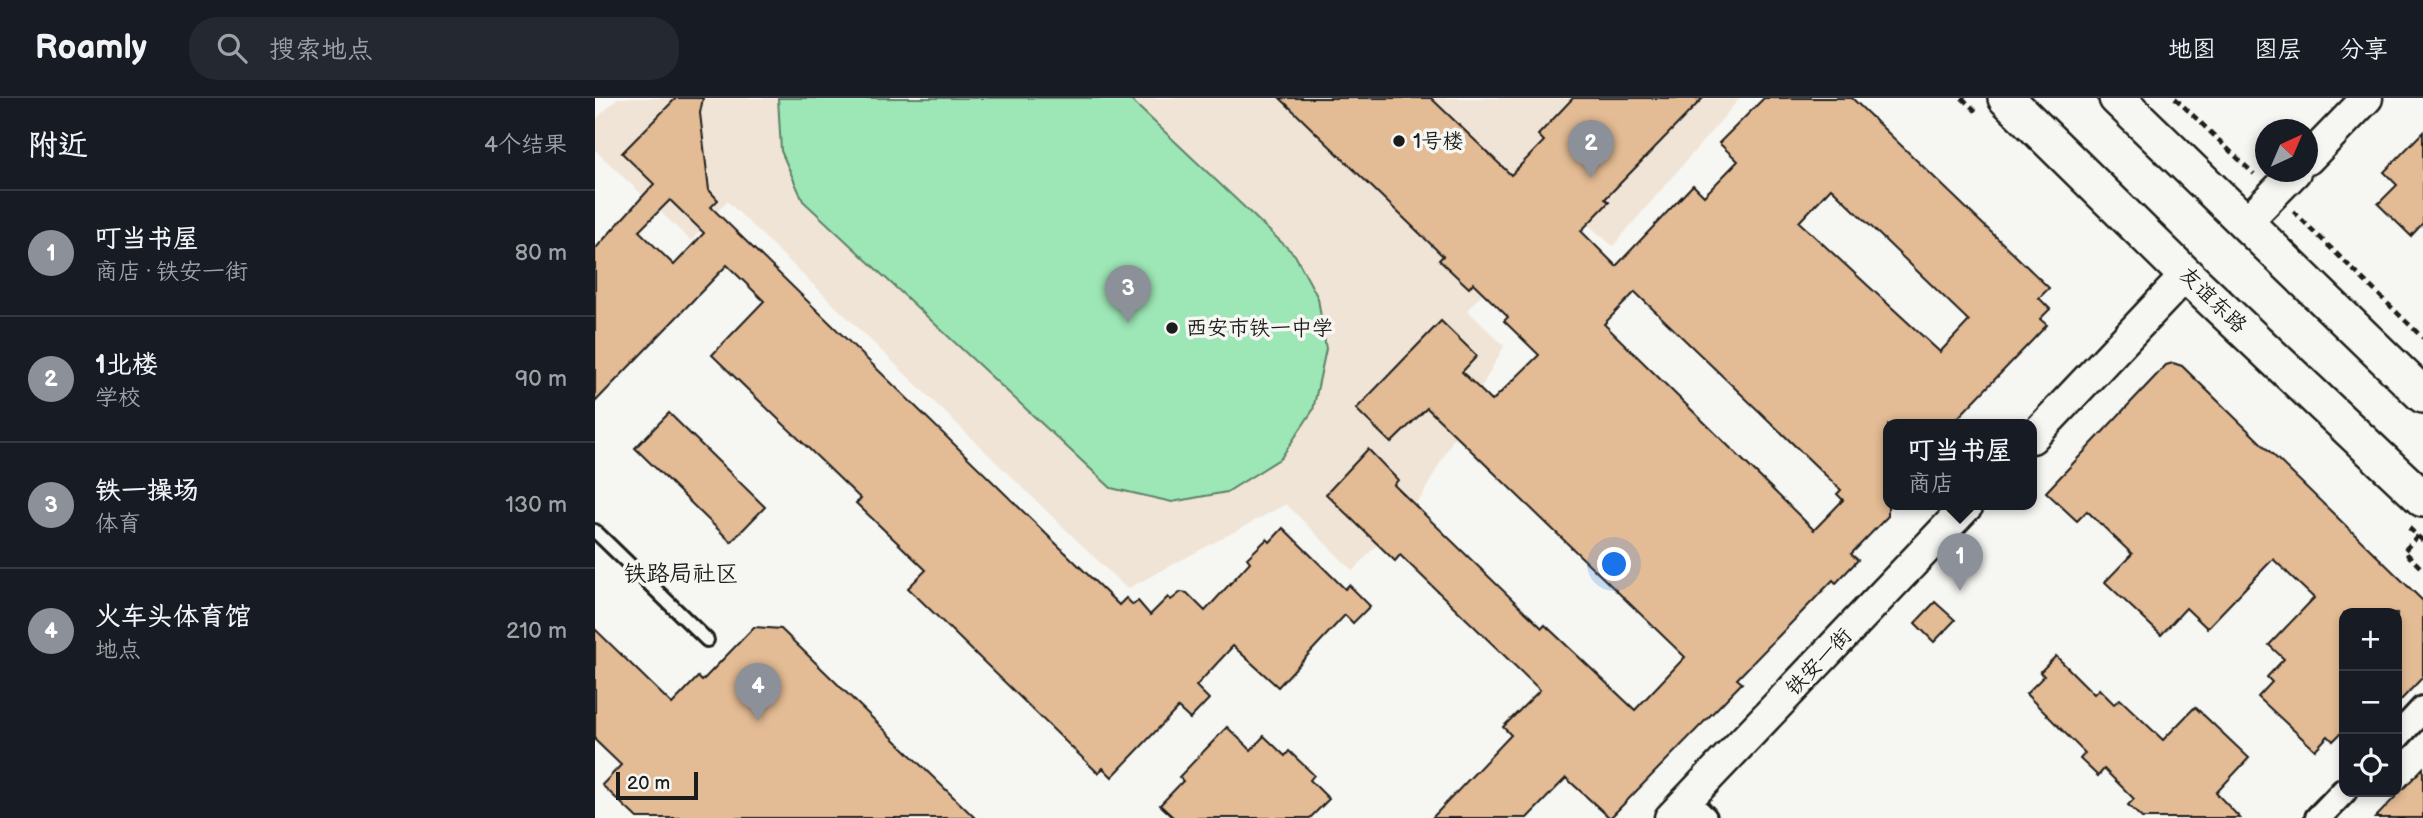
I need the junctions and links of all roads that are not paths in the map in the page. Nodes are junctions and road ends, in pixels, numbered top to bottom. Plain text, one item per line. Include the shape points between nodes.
1 (2006, 98) edge
2 (2117, 98) edge
3 (2367, 98) edge
4 (2318, 149) edge
5 (2285, 182) edge
6 (2246, 222) junction
7 (2186, 275) junction
8 (2423, 396) edge
9 (2037, 433) edge
10 (2423, 499) edge
11 (1963, 510) edge
12 (595, 531) edge
13 (707, 640) dead end
14 (2423, 709) edge
15 (2400, 734) edge
16 (2339, 796) edge
17 (1687, 812) edge
18 (2318, 818) edge

1 - 7 main road, 友谊东路
2 - 6 main road
3 - 4 street
5 - 6 street
6 - 8 main road
7 - 9 street
7 - 10 main road, 友谊东路
11 - 17 street, 铁安一街
12 - 13 lane
14 - 15 street
16 - 18 street

